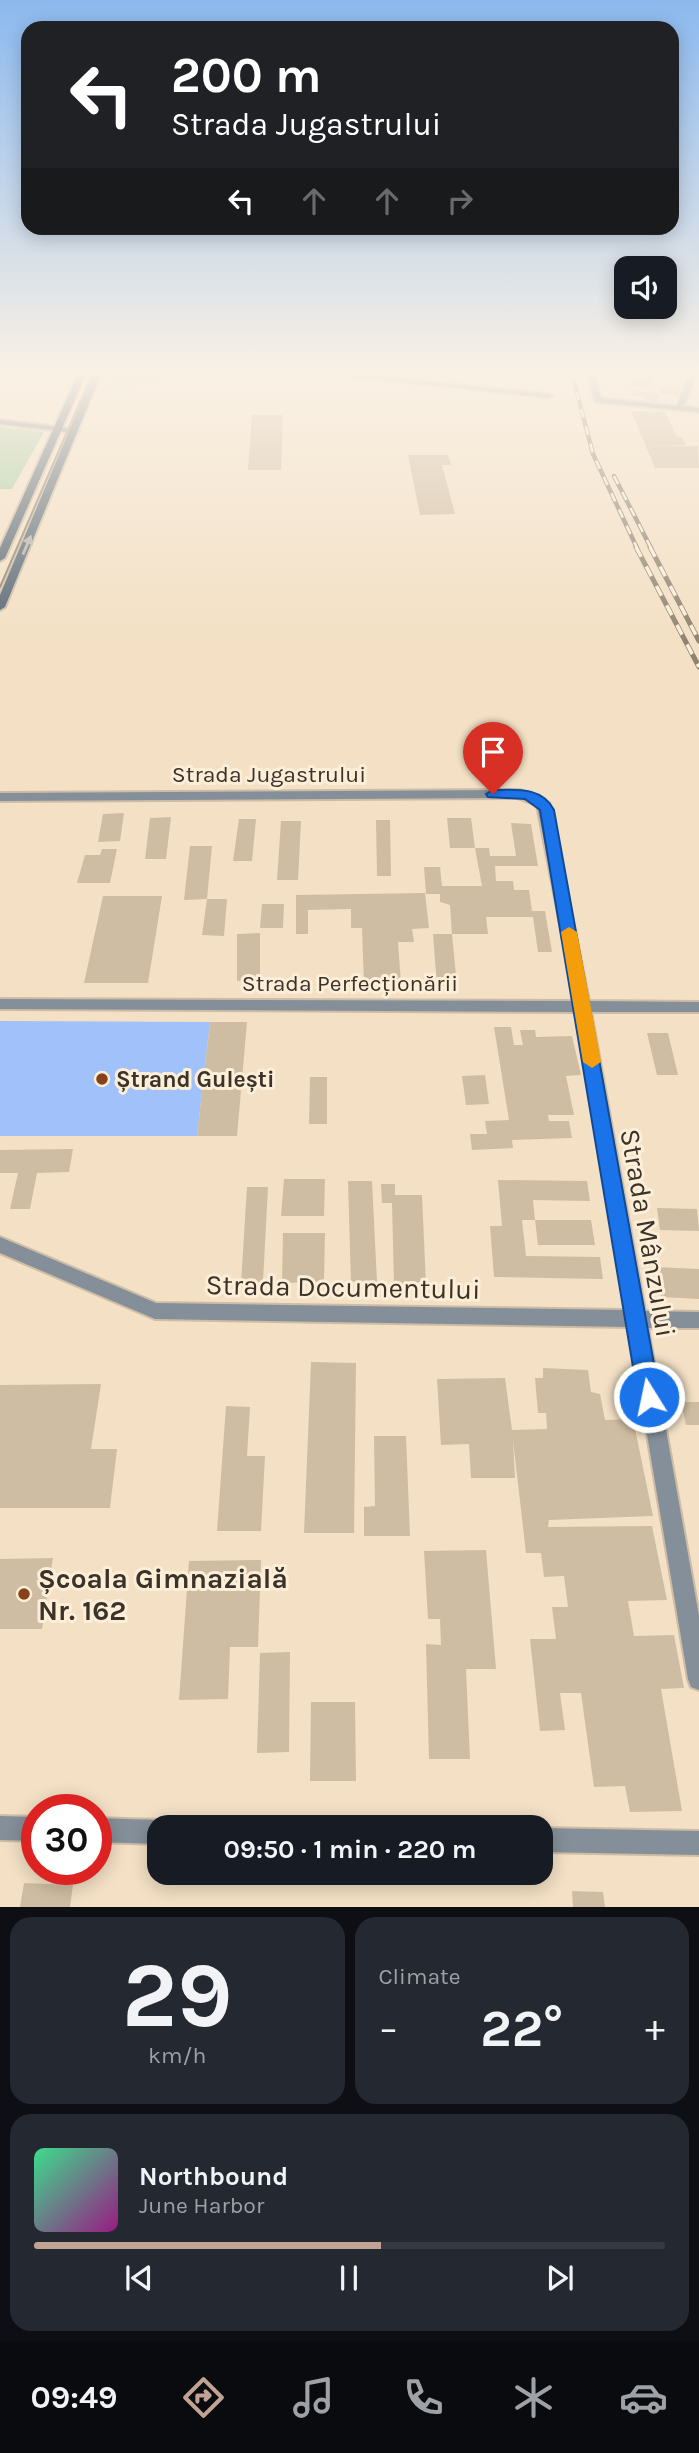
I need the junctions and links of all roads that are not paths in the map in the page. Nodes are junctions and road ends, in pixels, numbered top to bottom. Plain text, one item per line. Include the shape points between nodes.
1 (43, 463) edge
2 (61, 463) edge
3 (0, 558) edge
4 (0, 607) edge
5 (0, 796) edge
6 (537, 798) joint
7 (0, 1004) edge
8 (583, 1007) junction
9 (699, 1007) edge
10 (0, 1245) edge
11 (636, 1320) junction
12 (699, 1320) edge
13 (699, 1679) edge
14 (0, 1828) edge
15 (21, 1829) edge
16 (112, 1831) edge
17 (147, 1832) edge
18 (553, 1840) edge
19 (699, 1843) edge

1 - 3 main road
4 -> 2 main road
5 - 6 street, Strada Jugastrului via 520,794
6 - 8 street, Strada Mânzului via 547,810
7 - 8 street, Strada Perfecționării
8 - 9 street, Strada Perfecționării
8 - 11 street, Strada Mânzului
10 - 11 street, Strada Documentului via 155,1311
11 - 12 street, Strada Documentului
11 - 13 street, Strada Mânzului
14 - 15 street
16 - 17 street
18 - 19 street

